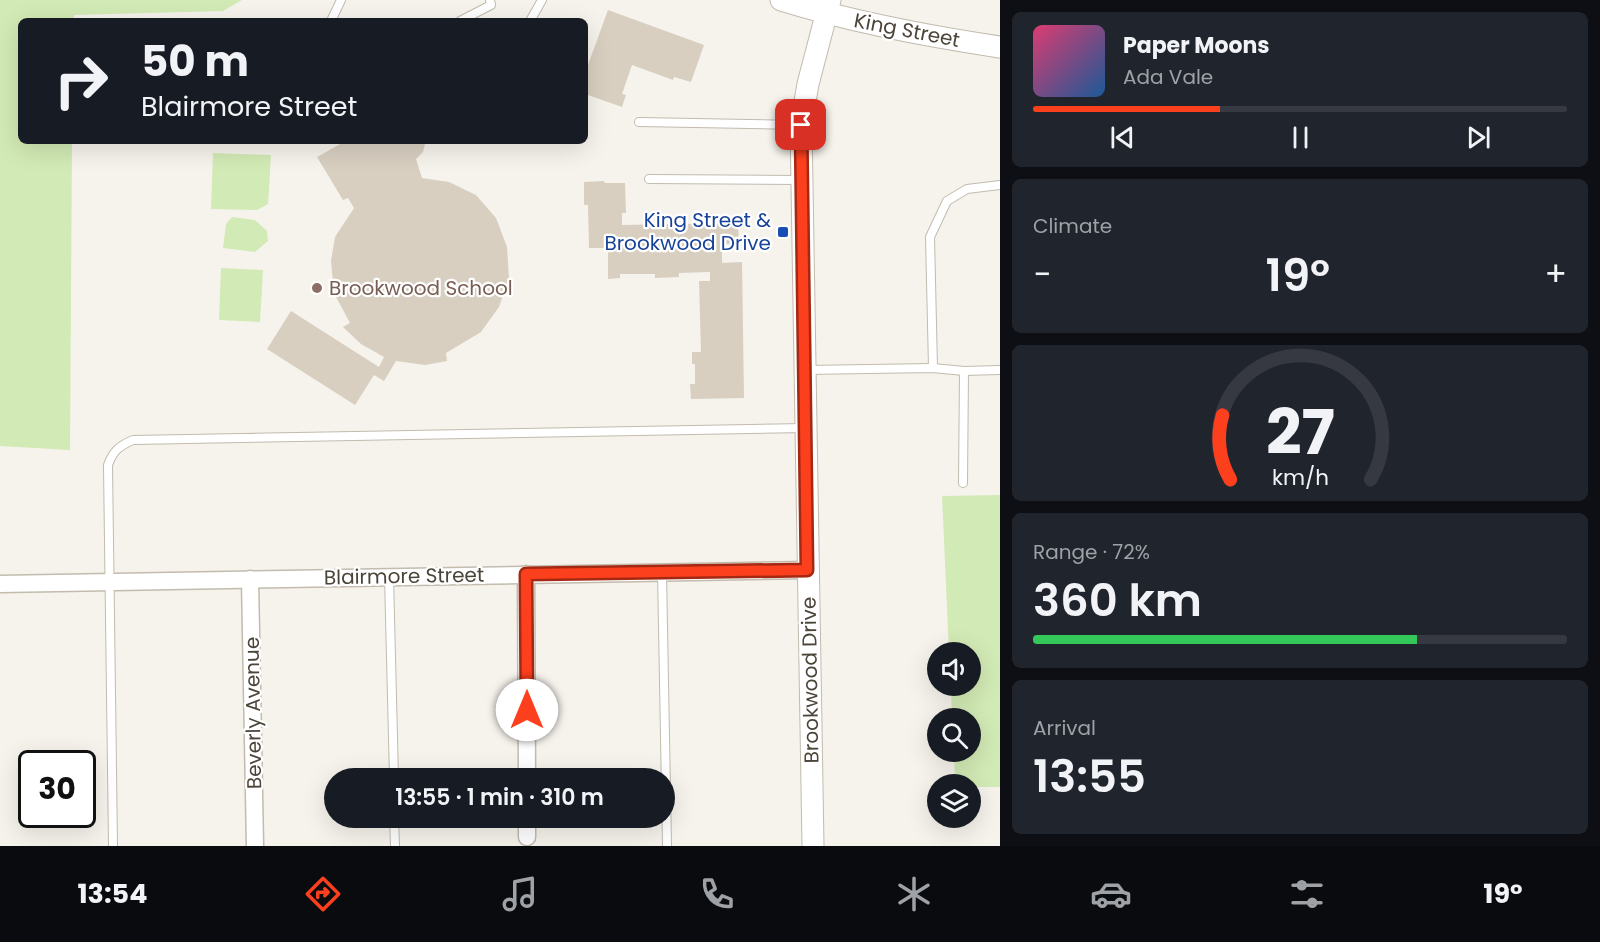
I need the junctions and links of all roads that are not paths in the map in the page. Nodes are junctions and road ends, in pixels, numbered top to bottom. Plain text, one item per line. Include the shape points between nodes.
1 (341, 0) edge
2 (490, 0) edge
3 (542, 0) edge
4 (781, 0) edge
5 (828, 7) edge
6 (332, 18) edge
7 (466, 18) edge
8 (532, 18) edge
9 (1000, 47) edge
10 (639, 122) dead end
11 (801, 125) junction
12 (650, 179) dead end
13 (802, 180) junction
14 (1000, 184) edge
15 (933, 368) junction
16 (804, 370) junction
17 (1000, 370) edge
18 (963, 371) junction
19 (805, 428) junction
20 (963, 483) dead end
21 (807, 570) junction
22 (662, 572) junction
23 (526, 574) junction
24 (389, 576) junction
25 (250, 579) junction
26 (109, 581) junction
27 (0, 584) edge
28 (394, 768) edge
29 (527, 768) edge
30 (394, 828) edge
31 (527, 828) edge
32 (527, 837) dead end
33 (113, 846) edge
34 (255, 846) edge
35 (395, 846) edge
36 (667, 846) edge
37 (813, 846) edge

1 - 6 lane
2 - 7 lane via 491,5
3 - 8 lane
4 - 5 street, King Street
5 - 9 street, King Street via 936,37
5 - 11 street, Brookwood Drive
10 - 11 lane
11 - 13 street, Brookwood Drive
12 - 13 lane
13 - 16 street, Brookwood Drive
14 - 15 lane via 967,189 947,201 930,237
15 - 16 lane
15 - 18 lane
16 - 19 street, Brookwood Drive
17 - 18 lane
18 - 20 lane
19 - 21 street, Brookwood Drive
19 - 26 lane via 132,440 112,454 108,465
21 - 22 street, Blairmore Street
21 - 37 street, Brookwood Drive
22 - 23 street, Blairmore Street
22 - 36 lane
23 - 24 street, Blairmore Street
23 - 29 street
24 - 25 street, Blairmore Street
24 - 28 lane
25 - 26 street, Blairmore Street
25 - 34 street, Beverly Avenue
26 - 27 street, Blairmore Street
26 - 33 lane
30 - 35 lane
31 - 32 street

